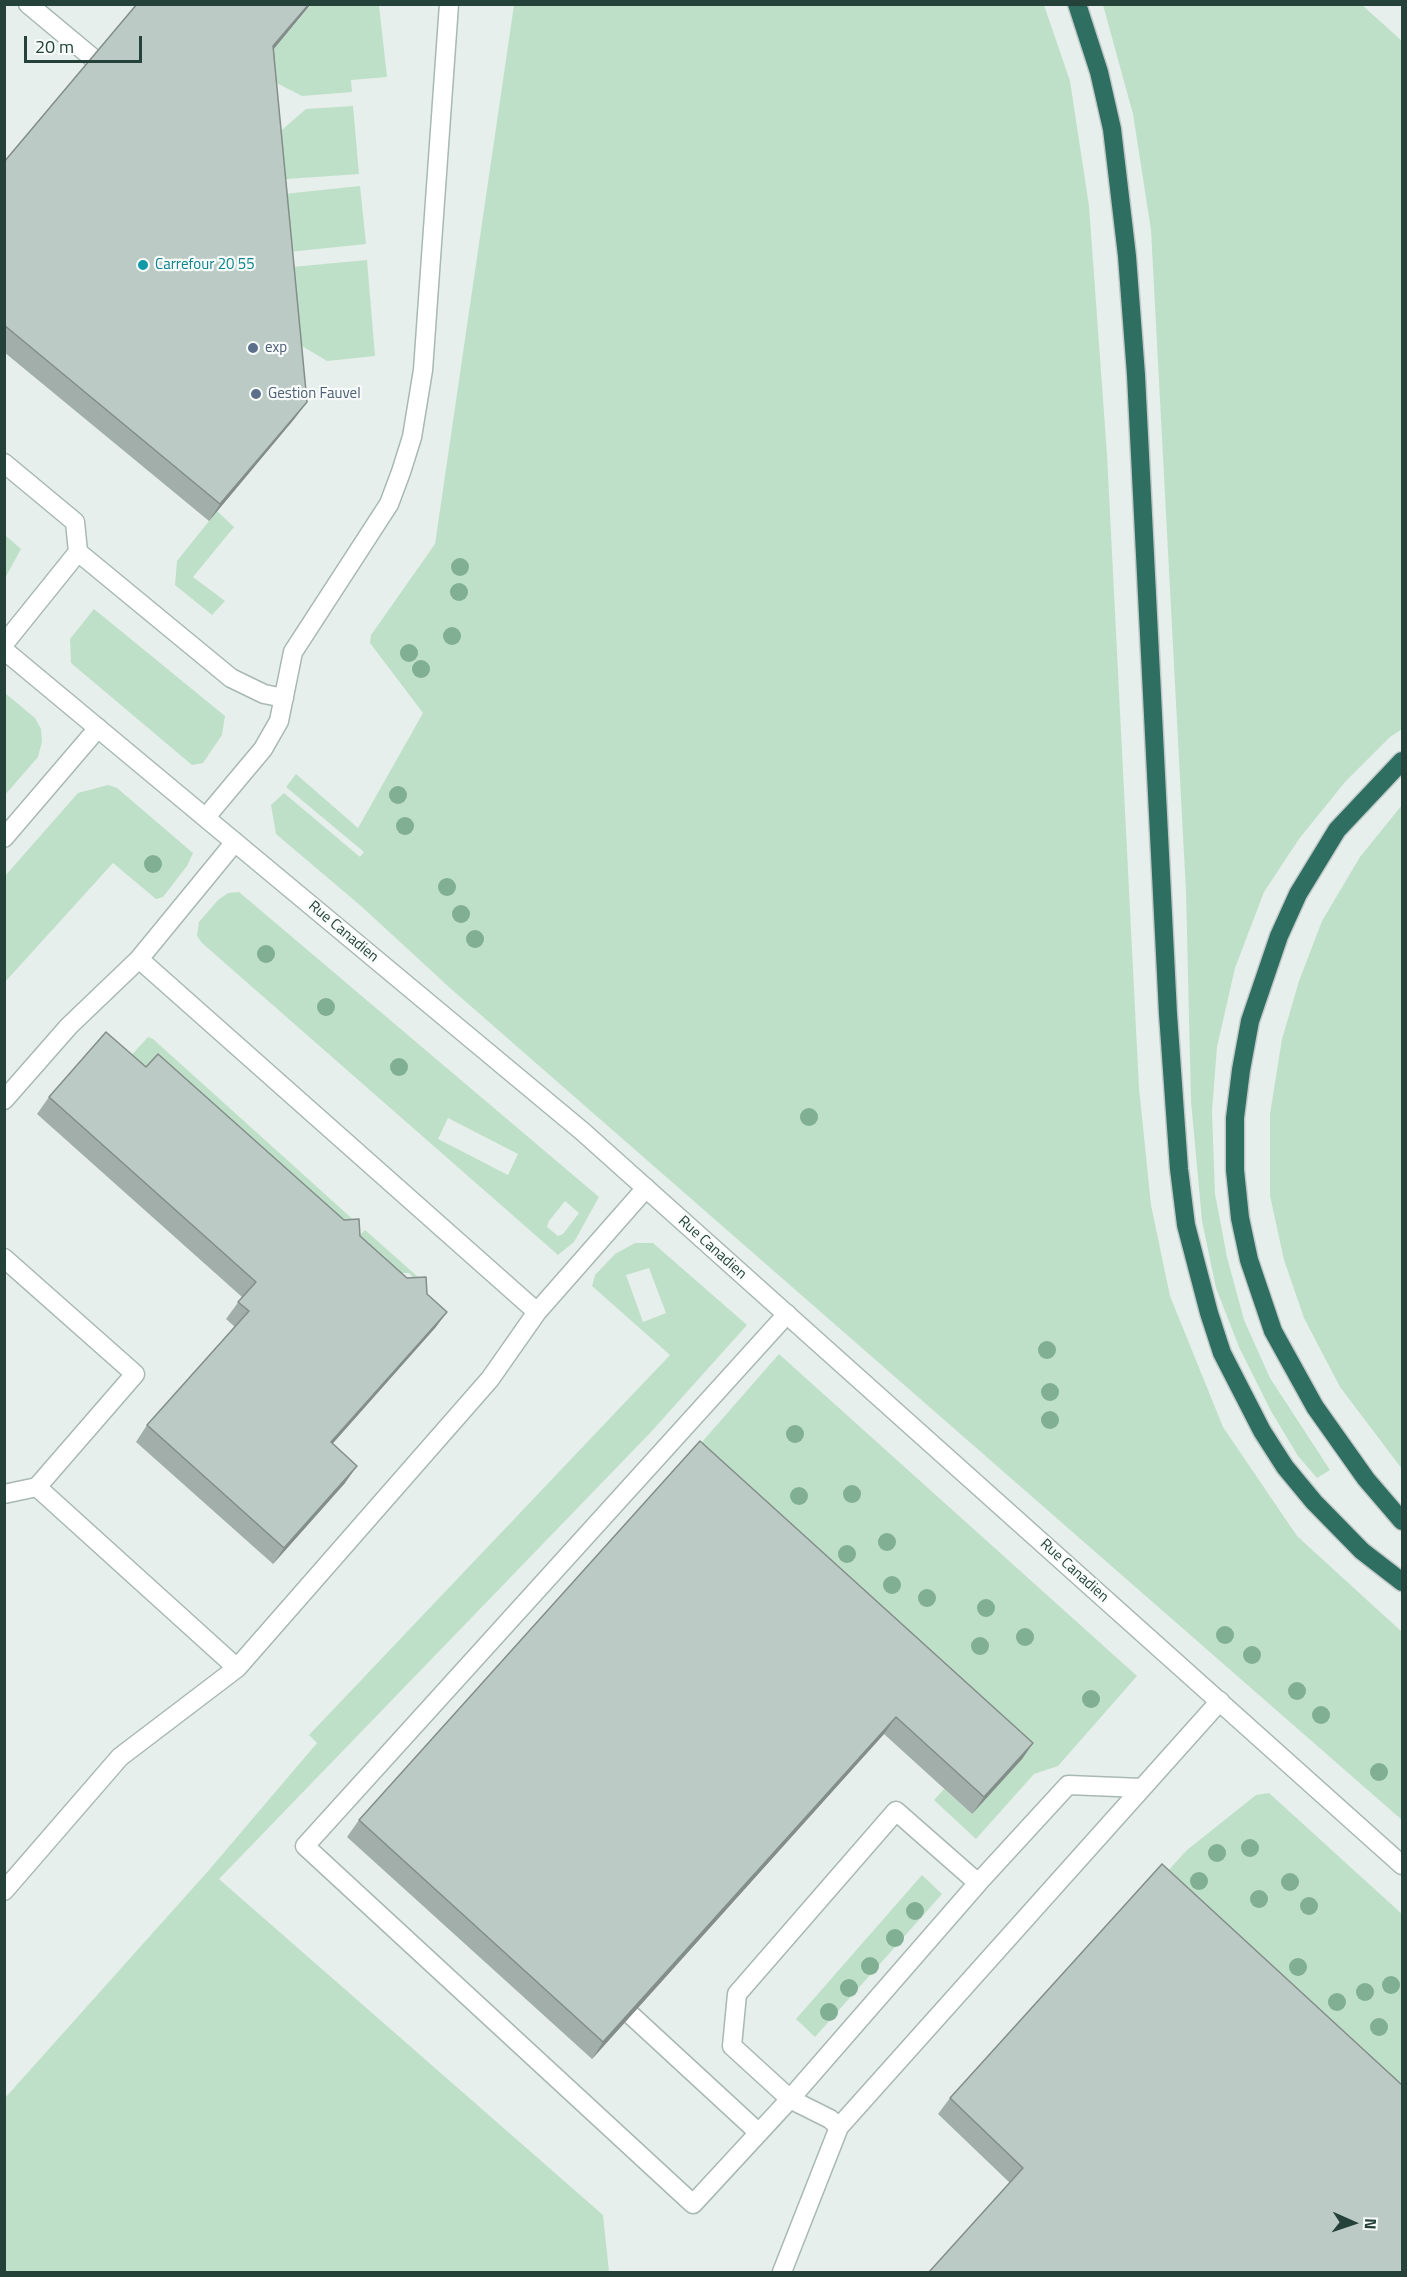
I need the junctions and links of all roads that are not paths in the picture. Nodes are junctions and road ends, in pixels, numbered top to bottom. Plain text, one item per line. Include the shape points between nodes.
1 (28, 4) edge
2 (449, 4) edge
3 (1077, 4) edge
4 (94, 58) edge
5 (4, 463) edge
6 (78, 552) junction
7 (4, 644) edge
8 (4, 650) edge
9 (284, 698) junction
10 (98, 728) junction
11 (1402, 761) edge
12 (206, 817) junction
13 (4, 838) edge
14 (235, 842) junction
15 (139, 960) junction
16 (4, 1100) edge
17 (646, 1188) junction
18 (4, 1258) edge
19 (537, 1312) junction
20 (787, 1314) junction
21 (37, 1487) junction
22 (4, 1494) edge
23 (1402, 1521) edge
24 (1402, 1582) edge
25 (237, 1668) junction
26 (1220, 1701) junction
27 (1142, 1788) junction
28 (1402, 1865) edge
29 (978, 1883) junction
30 (4, 1891) edge
31 (631, 2015) edge
32 (790, 2099) junction
33 (839, 2127) junction
34 (759, 2133) junction
35 (782, 2272) edge

1 - 4 street
2 - 9 street via 423,370 412,437 389,504 293,652
3 - 24 highway via 1112,129 1127,256 1168,1014 1186,1224 1222,1353 1262,1431 1314,1502 1362,1551
5 - 6 street via 75,522
6 - 7 street
6 - 9 street via 231,678 264,694
8 - 10 street, Rue Canadien
9 - 12 street via 279,722 263,749
10 - 12 street, Rue Canadien
10 - 13 street
11 - 23 highway via 1337,830 1298,894 1279,936 1250,1021 1240,1070 1235,1170 1249,1260 1273,1331 1315,1407 1366,1479
12 - 14 street, Rue Canadien
14 - 15 street
14 - 17 street, Rue Canadien
15 - 16 street via 69,1026
15 - 19 street
17 - 19 street
17 - 20 street, Rue Canadien
18 - 21 street via 135,1374
19 - 25 street via 490,1379
20 - 26 street, Rue Canadien
20 - 34 street via 304,1846 693,2204
21 - 22 street
21 - 25 street
25 - 30 street via 120,1757
26 - 27 street
26 - 28 street, Rue Canadien
27 - 29 street via 1068,1785
27 - 33 street
29 - 32 street
29 - 32 street via 896,1811 737,1994 732,2046
31 - 34 street
32 - 33 street
32 - 34 street
33 - 35 street

